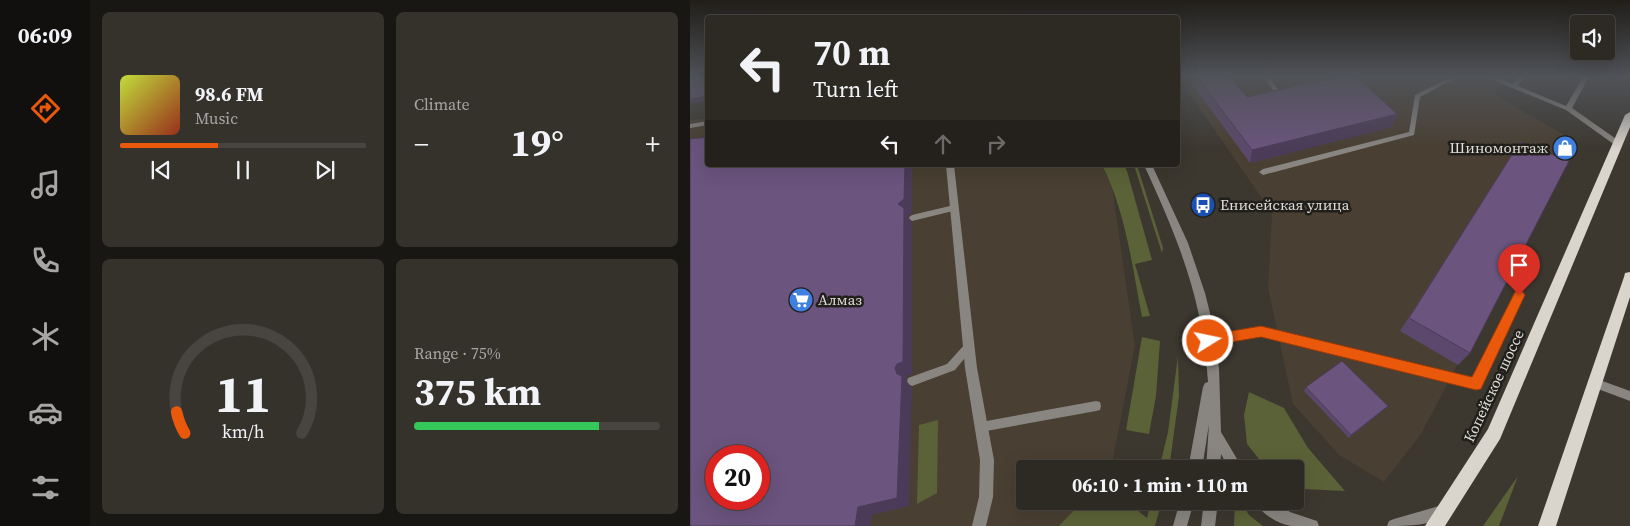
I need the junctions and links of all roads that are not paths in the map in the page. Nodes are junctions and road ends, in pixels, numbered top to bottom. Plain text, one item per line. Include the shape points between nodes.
1 (1416, 102) edge
2 (1550, 102) edge
3 (1572, 102) edge
4 (1568, 109) junction
5 (1630, 115) edge
6 (705, 124) edge
7 (690, 126) edge
8 (1618, 143) junction
9 (950, 167) edge
10 (1149, 167) edge
11 (1263, 172) dead end
12 (954, 208) junction
13 (912, 218) dead end
14 (1630, 277) edge
15 (1519, 295) dead end
16 (1208, 341) junction
17 (969, 346) junction
18 (1212, 366) junction
19 (912, 381) dead end
20 (1594, 383) junction
21 (1630, 396) edge
22 (1096, 406) dead end
23 (981, 427) junction
24 (1216, 435) junction
25 (1196, 460) edge
26 (1214, 460) edge
27 (1231, 460) edge
28 (1184, 510) edge
29 (1209, 510) edge
30 (1273, 510) edge
31 (1447, 510) junction
32 (979, 526) edge
33 (1180, 526) edge
34 (1208, 526) edge
35 (1312, 526) edge
36 (1394, 526) edge
37 (1434, 526) edge
38 (1547, 526) edge

1 - 11 lane via 1412,133
2 - 4 lane
3 - 4 lane
4 - 8 lane
5 - 8 main road, Копейское шоссе
6 - 7 lane
8 - 31 main road, Копейское шоссе via 1494,434
9 - 12 street
10 - 16 street via 1192,268
12 - 13 lane
12 - 17 street
14 - 20 main road
15 - 16 lane via 1476,384 1261,331
16 - 18 street
17 - 19 lane via 951,367
17 - 23 street
18 - 24 street
18 - 25 street
20 - 21 lane
20 - 38 main road
22 - 23 lane
23 - 32 street via 987,460 986,497
24 - 26 street
24 - 27 street
28 - 33 street
29 - 34 street
30 - 35 street via 1296,523
31 - 36 street
31 - 37 main road, Копейское шоссе

